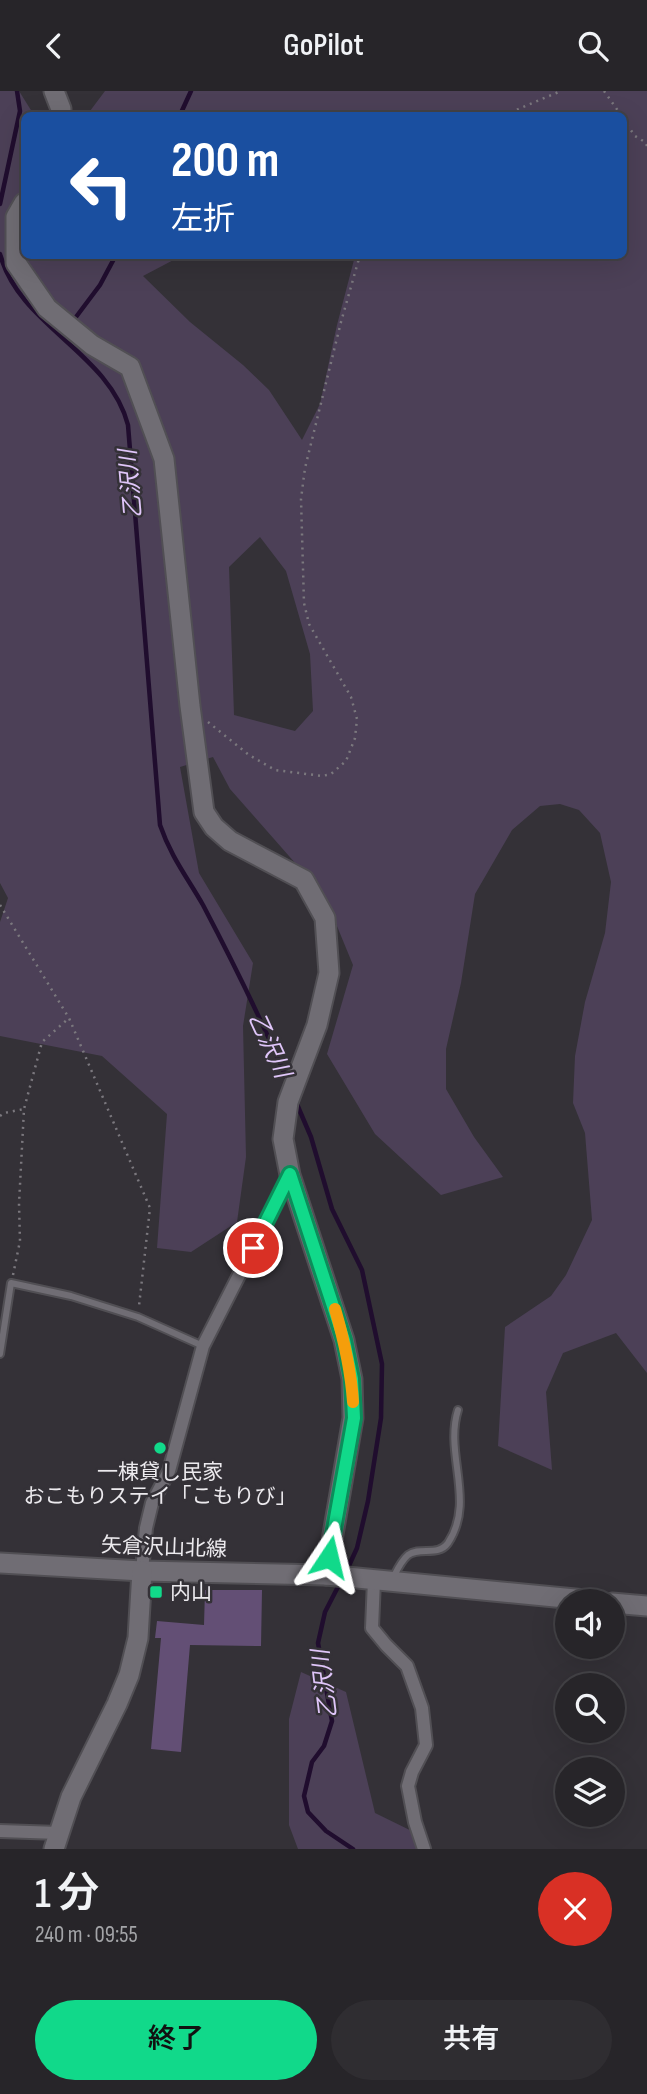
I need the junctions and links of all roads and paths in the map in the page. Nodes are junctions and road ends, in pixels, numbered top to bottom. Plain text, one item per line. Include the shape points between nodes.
1 (54, 91) edge
2 (561, 91) edge
3 (604, 91) edge
4 (60, 112) edge
5 (511, 112) edge
6 (619, 112) edge
7 (627, 125) edge
8 (646, 143) edge
9 (21, 208) edge
10 (359, 259) edge
11 (190, 706) junction
12 (0, 905) edge
13 (69, 1018) junction
14 (24, 1109) junction
15 (0, 1116) edge
16 (290, 1174) junction
17 (11, 1283) junction
18 (138, 1317) junction
19 (203, 1346) junction
20 (0, 1354) edge
21 (457, 1410) dead end
22 (0, 1563) edge
23 (142, 1571) junction
24 (326, 1576) junction
25 (383, 1581) junction
26 (555, 1597) edge
27 (625, 1604) edge
28 (647, 1606) edge
29 (0, 1831) edge
30 (57, 1841) edge
31 (424, 1849) edge

1 - 4 street
2 - 5 path
3 - 6 path
7 - 8 path
9 - 11 street via 16,217 16,263 47,308 92,345 130,367 164,459
10 - 11 path via 304,468 302,499 304,603 309,624 351,697 357,719 355,738 346,761 331,774 275,770 249,755
11 - 16 street via 202,804 214,827 230,841 304,880 326,918 329,972 317,1025 288,1102 283,1139
12 - 13 path
13 - 14 path via 42,1042
13 - 18 path via 150,1208
14 - 15 path
14 - 17 path via 20,1241
16 - 19 street
16 - 24 street via 344,1340 352,1379 354,1418
17 - 18 lane
17 - 20 lane
18 - 19 lane
19 - 23 street via 169,1471 152,1503
21 - 25 lane via 453,1425 461,1500 456,1525 447,1545 438,1551 409,1554
22 - 23 street, 矢倉沢山北線
23 - 24 street, 矢倉沢山北線
23 - 30 street via 138,1638 129,1675 71,1797
24 - 25 street, 矢倉沢山北線
25 - 26 street
25 - 31 street via 372,1628 407,1666 422,1708 426,1745 408,1786
27 - 28 street
29 - 30 street

